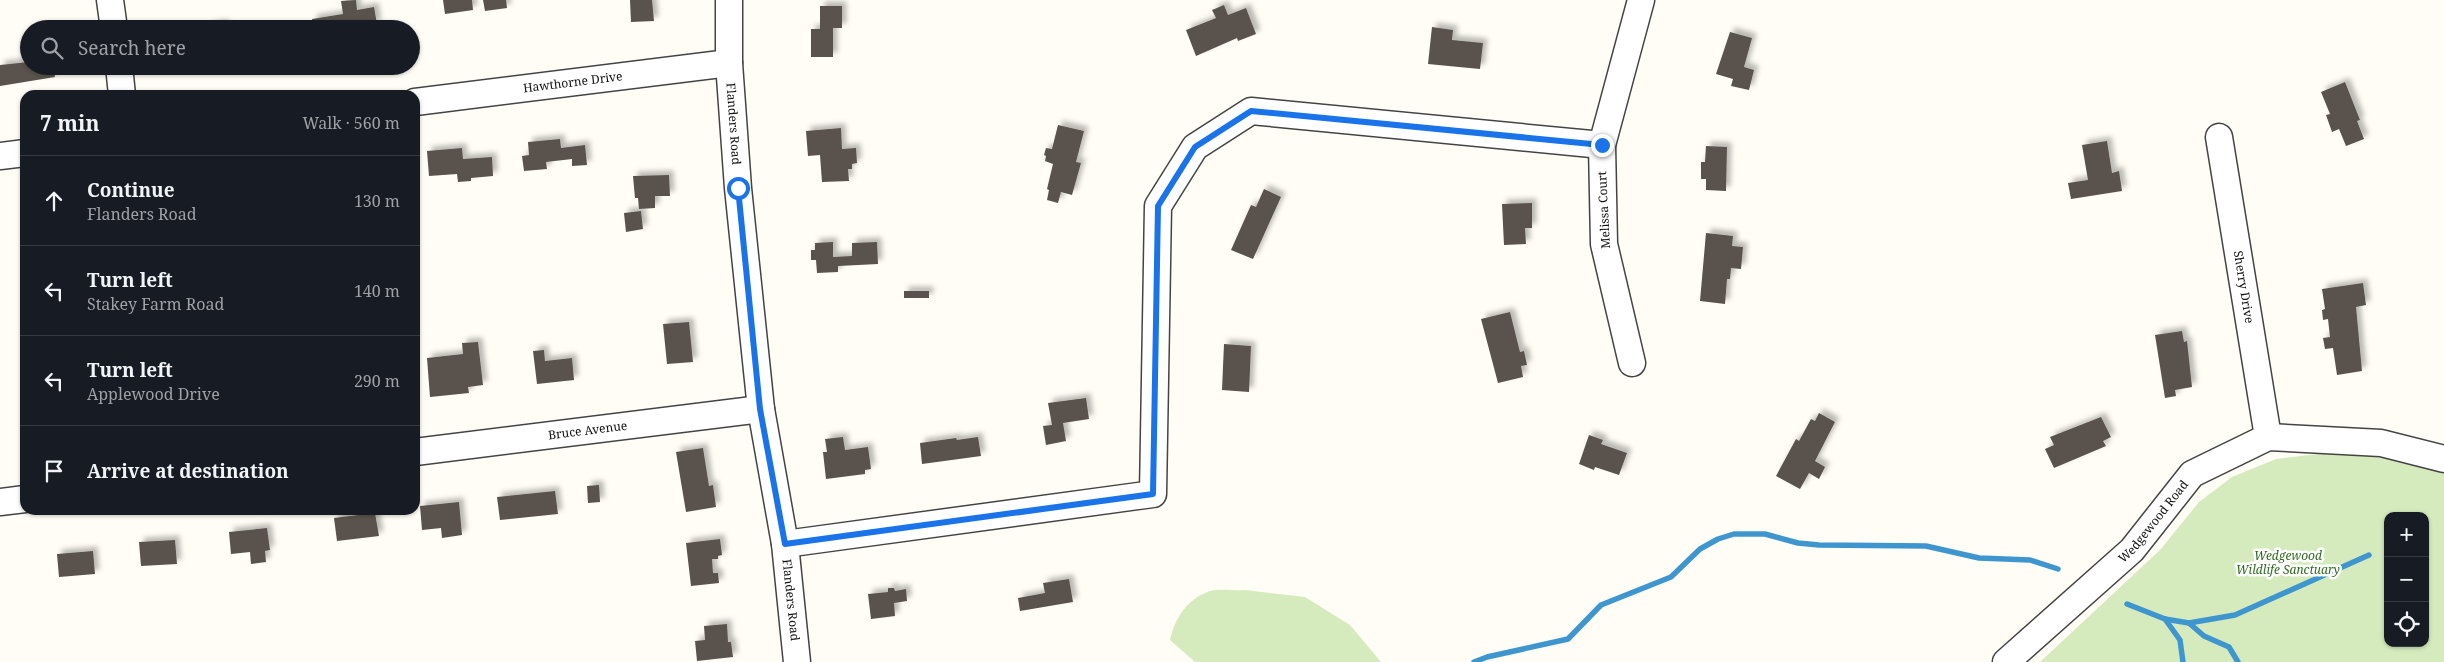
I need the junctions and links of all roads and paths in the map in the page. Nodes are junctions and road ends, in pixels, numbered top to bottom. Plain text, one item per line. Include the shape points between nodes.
1 (110, 0) edge
2 (729, 0) edge
3 (1641, 0) edge
4 (113, 20) edge
5 (730, 62) junction
6 (120, 75) edge
7 (121, 90) edge
8 (420, 101) edge
9 (2219, 138) dead end
10 (1602, 145) junction
11 (20, 154) edge
12 (0, 156) edge
13 (1632, 363) dead end
14 (760, 409) junction
15 (2268, 438) junction
16 (420, 451) edge
17 (2444, 459) edge
18 (20, 500) edge
19 (0, 502) edge
20 (785, 544) junction
21 (797, 662) edge
22 (2006, 662) edge

1 - 4 street
2 - 5 street, Flanders Road
3 - 10 street, Melissa Court
5 - 8 street, Hawthorne Drive
5 - 14 street, Flanders Road via 738,188
6 - 7 street
9 - 15 street, Sherry Drive
10 - 13 street, Melissa Court via 1604,244
10 - 20 street via 1251,111 1195,147 1158,206 1153,494
11 - 12 street
14 - 16 street, Bruce Avenue
14 - 20 street, Flanders Road
15 - 17 street, Wedgewood Road via 2381,443
15 - 22 street, Wedgewood Road via 2192,474 2132,550
18 - 19 street
20 - 21 street, Flanders Road

